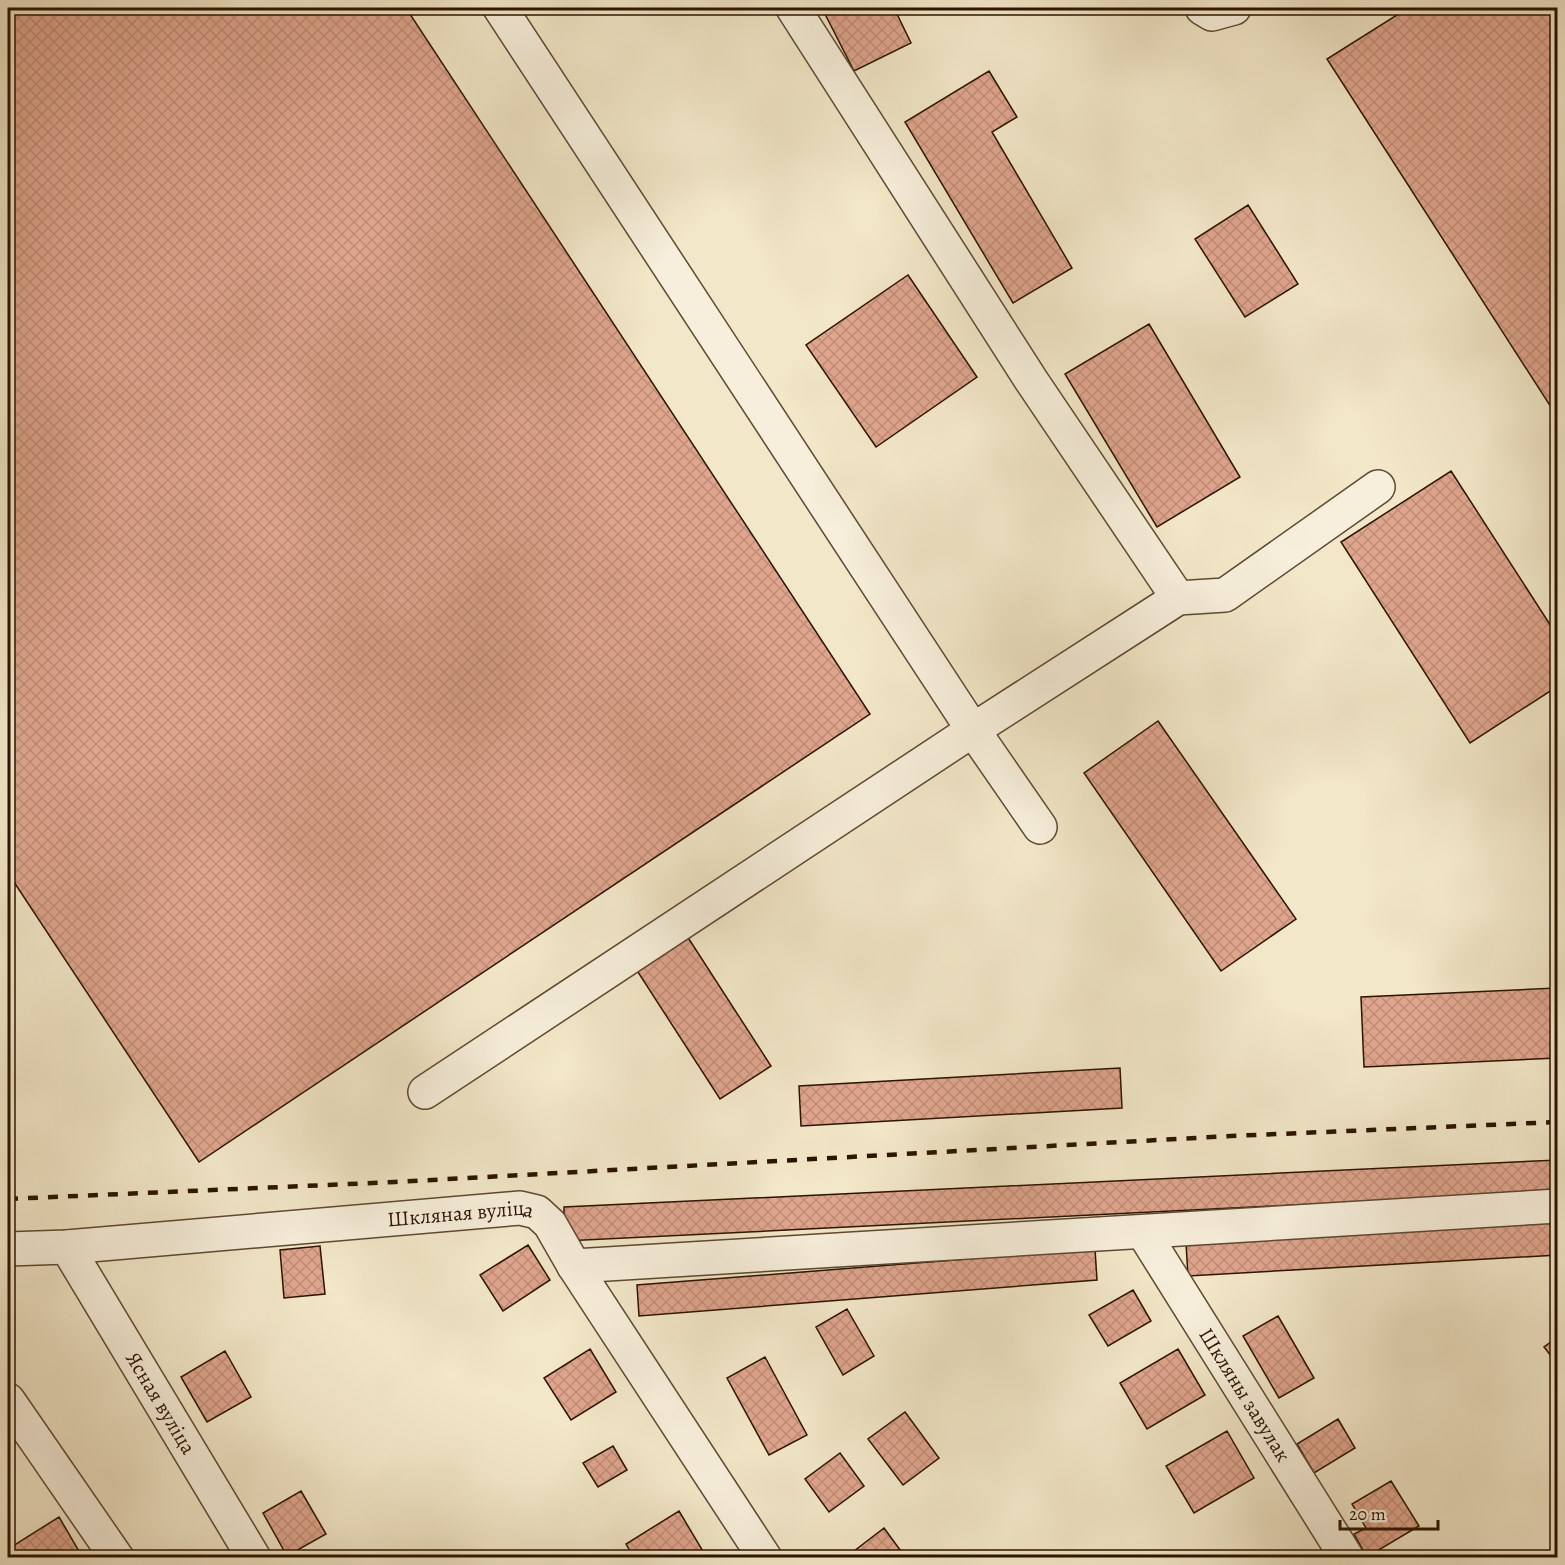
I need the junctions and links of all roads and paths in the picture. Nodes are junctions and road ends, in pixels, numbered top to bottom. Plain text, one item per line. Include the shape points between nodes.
1 (500, 8) edge
2 (793, 8) edge
3 (1202, 8) edge
4 (1234, 8) edge
5 (1378, 487) dead end
6 (1178, 598) junction
7 (973, 730) junction
8 (1040, 827) dead end
9 (425, 1092) dead end
10 (1557, 1206) edge
11 (1143, 1232) junction
12 (67, 1247) junction
13 (8, 1249) edge
14 (574, 1266) junction
15 (8, 1400) edge
16 (117, 1557) edge
17 (254, 1557) edge
18 (765, 1557) edge
19 (1347, 1557) edge

1 - 7 street
2 - 6 street via 1031,380
3 - 4 street via 1212,14
5 - 6 street via 1225,594
6 - 7 street
7 - 8 street
7 - 9 street
10 - 11 street
11 - 14 street
11 - 19 street, Шкляны завулак
12 - 13 street, Шкляная вуліца
12 - 14 street, Шкляная вуліца via 520,1208 537,1212 549,1224
12 - 17 street, Ясная вуліца
14 - 18 street, Шкляная вуліца
15 - 16 street

